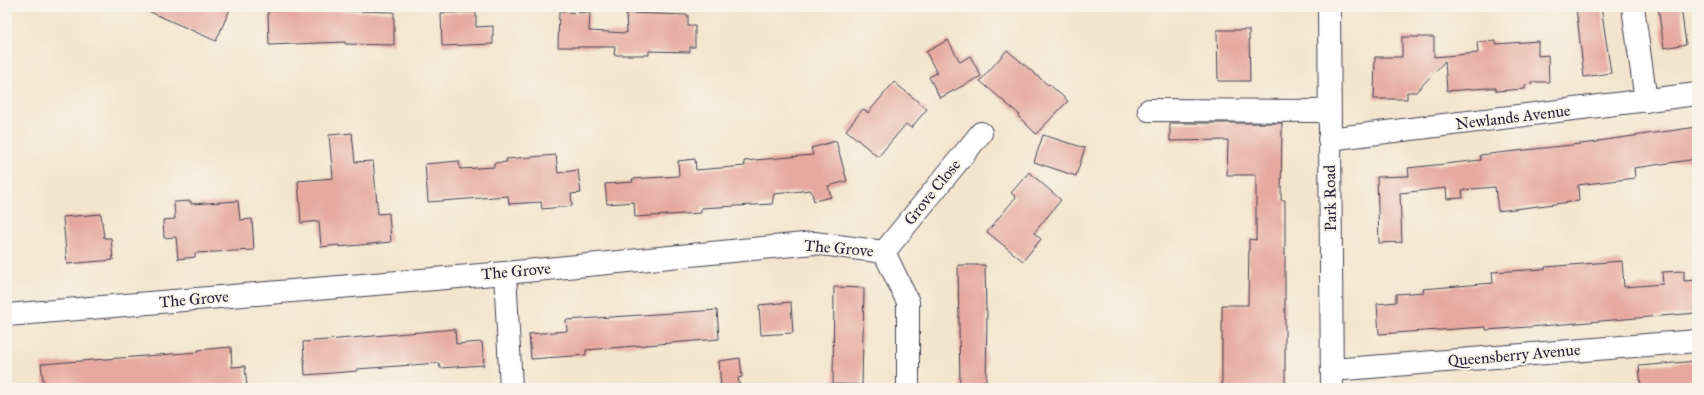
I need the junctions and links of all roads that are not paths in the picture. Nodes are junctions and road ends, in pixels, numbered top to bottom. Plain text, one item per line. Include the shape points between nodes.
1 (1329, 7) edge
2 (1633, 7) edge
3 (1697, 94) edge
4 (1646, 101) junction
5 (1149, 110) dead end
6 (1329, 111) junction
7 (980, 133) dead end
8 (1329, 139) junction
9 (884, 252) junction
10 (505, 272) junction
11 (7, 315) edge
12 (1697, 340) edge
13 (1332, 379) edge
14 (511, 388) edge
15 (908, 388) edge

1 - 6 street, Park Road
2 - 4 street
3 - 4 street, Newlands Avenue
4 - 8 street, Newlands Avenue
5 - 6 street
6 - 8 street, Park Road
7 - 9 street, Grove Close
8 - 13 street, Park Road
9 - 10 street, The Grove via 814,243
9 - 15 street, The Grove via 908,302
10 - 11 street, The Grove
10 - 14 street
12 - 13 street, Queensberry Avenue

